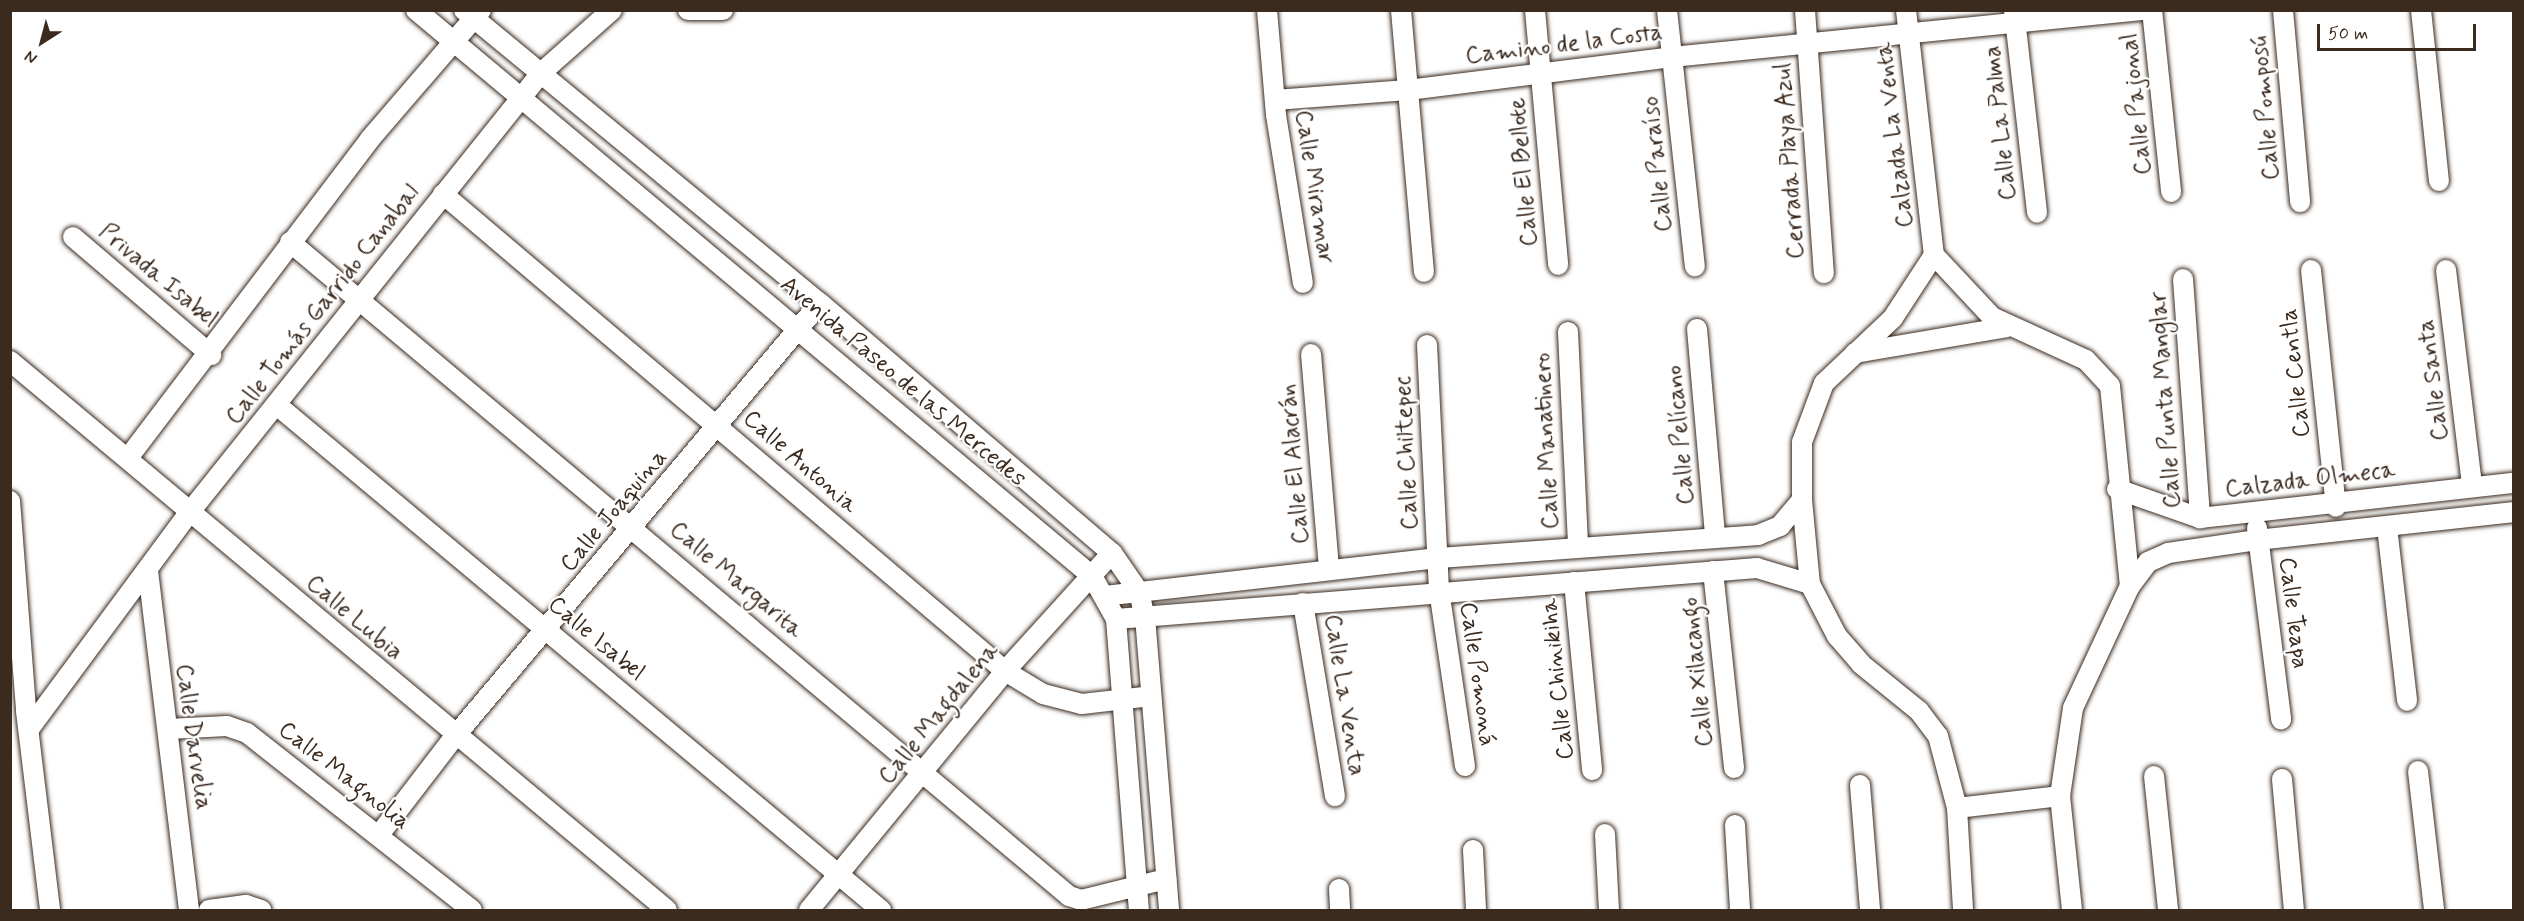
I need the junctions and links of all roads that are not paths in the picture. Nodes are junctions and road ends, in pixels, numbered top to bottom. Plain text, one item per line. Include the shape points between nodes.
1 (416, 10) edge
2 (612, 10) edge
3 (688, 10) edge
4 (723, 10) edge
5 (1267, 10) edge
6 (1401, 10) edge
7 (1535, 10) edge
8 (1667, 10) edge
9 (1805, 10) edge
10 (1906, 10) edge
11 (2147, 10) edge
12 (2152, 10) edge
13 (2283, 10) edge
14 (2421, 10) edge
15 (474, 13) edge
16 (2015, 19) edge
17 (1909, 35) junction
18 (454, 43) junction
19 (1808, 45) junction
20 (1672, 57) junction
21 (541, 73) junction
22 (1540, 74) junction
23 (1408, 90) junction
24 (521, 98) junction
25 (1275, 100) junction
26 (2439, 182) dead end
27 (2171, 192) dead end
28 (443, 194) junction
29 (2300, 202) dead end
30 (2037, 213) dead end
31 (72, 237) dead end
32 (290, 242) junction
33 (1934, 255) junction
34 (1558, 266) dead end
35 (1695, 266) dead end
36 (2311, 270) dead end
37 (2446, 270) dead end
38 (1424, 272) dead end
39 (1824, 273) dead end
40 (2183, 279) dead end
41 (1303, 283) dead end
42 (360, 299) junction
43 (820, 303) junction
44 (800, 327) junction
45 (2007, 327) junction
46 (1697, 329) dead end
47 (1568, 332) dead end
48 (1426, 345) dead end
49 (1852, 353) junction
50 (1311, 354) dead end
51 (211, 355) junction
52 (10, 362) edge
53 (278, 406) junction
54 (720, 427) junction
55 (128, 458) junction
56 (2514, 483) edge
57 (2472, 484) junction
58 (2117, 489) junction
59 (1802, 500) junction
60 (10, 501) edge
61 (2336, 507) junction
62 (2514, 512) edge
63 (189, 513) junction
64 (2256, 513) junction
65 (2200, 518) junction
66 (633, 526) junction
67 (2387, 527) junction
68 (1715, 536) junction
69 (2257, 540) junction
70 (1578, 547) junction
71 (1112, 554) junction
72 (1438, 558) junction
73 (1329, 569) junction
74 (1713, 570) junction
75 (148, 571) junction
76 (1092, 576) junction
77 (1574, 582) junction
78 (1810, 584) junction
79 (2130, 586) junction
80 (1439, 590) junction
81 (1139, 592) junction
82 (1104, 596) junction
83 (1303, 603) junction
84 (1145, 617) junction
85 (1116, 619) junction
86 (547, 631) junction
87 (1005, 671) junction
88 (1152, 696) junction
89 (1120, 699) junction
90 (2407, 701) dead end
91 (2281, 719) dead end
92 (29, 729) junction
93 (168, 729) junction
94 (455, 736) junction
95 (1465, 766) dead end
96 (1734, 768) dead end
97 (1592, 770) dead end
98 (2418, 771) dead end
99 (924, 774) junction
100 (2154, 776) dead end
101 (2282, 780) dead end
102 (1860, 785) dead end
103 (1335, 796) dead end
104 (2060, 796) junction
105 (1957, 808) junction
106 (1736, 825) dead end
107 (1605, 834) dead end
108 (379, 835) junction
109 (1473, 850) dead end
110 (839, 874) junction
111 (1166, 879) junction
112 (1137, 887) junction
113 (1339, 889) dead end
114 (50, 910) edge
115 (189, 910) edge
116 (209, 910) edge
117 (261, 910) edge
118 (472, 910) edge
119 (667, 910) edge
120 (809, 910) edge
121 (881, 910) edge
122 (1139, 910) edge
123 (1169, 910) edge
124 (1340, 910) edge
125 (1476, 910) edge
126 (1609, 910) edge
127 (1740, 910) edge
128 (1870, 910) edge
129 (1963, 910) edge
130 (2072, 910) edge
131 (2168, 910) edge
132 (2294, 910) edge
133 (2434, 910) edge

1 - 18 street, Avenida Paseo de las Mercedes
2 - 21 street, Calle Tomás Garrido Canabal
3 - 4 street
5 - 25 street, Calle Miramar
6 - 23 street
7 - 22 street, Calle El Bellote
8 - 20 street, Calle Paraíso
9 - 19 street, Cerrada Playa Azul
10 - 17 street, Calzada La Venta
11 - 16 street, Camino de la Costa
12 - 27 street, Calle Pajonal
13 - 29 street, Calle Pomposú
14 - 26 street
15 - 18 street
15 - 21 street, Avenida Paseo de las Mercedes
16 - 17 street, Camino de la Costa
16 - 30 street, Calle La Palma
17 - 19 street, Camino de la Costa
17 - 33 street, Calzada La Venta
18 - 24 street, Avenida Paseo de las Mercedes
18 - 32 street
19 - 20 street, Camino de la Costa
19 - 39 street, Cerrada Playa Azul
20 - 22 street, Camino de la Costa
20 - 35 street, Calle Paraíso
21 - 24 street, Calle Tomás Garrido Canabal
21 - 43 street, Avenida Paseo de las Mercedes
22 - 23 street, Camino de la Costa
22 - 34 street, Calle El Bellote
23 - 25 street, Camino de la Costa
23 - 38 street
24 - 28 street, Calle Tomás Garrido Canabal
24 - 44 street, Avenida Paseo de las Mercedes
25 - 41 street, Calle Miramar
28 - 42 street, Calle Tomás Garrido Canabal
28 - 54 street, Calle Antonia
31 - 51 street, Privada Isabel
32 - 42 street, Calle Margarita
32 - 51 street
33 - 45 street via 1975,302
33 - 49 street via 1893,318
36 - 61 street, Calle Centla
37 - 57 street, Calle Santa
40 - 65 street, Calle Punta Manglar
42 - 53 street, Calle Tomás Garrido Canabal
42 - 66 street, Calle Margarita
43 - 44 street, Calle Joaquina
43 - 71 street, Avenida Paseo de las Mercedes
44 - 54 street, Calle Joaquina
44 - 76 street, Avenida Paseo de las Mercedes
45 - 49 street
45 - 58 street via 2086,360 2102,374 2110,386
46 - 68 street, Calle Pelícano
47 - 70 street, Calle Manatinero
48 - 72 street, Calle Chiltepec
49 - 59 street via 1824,383 1802,442
50 - 73 street, Calle El Alacrán
51 - 55 street
52 - 55 street, Calle Lubia
53 - 63 street, Calle Tomás Garrido Canabal
53 - 86 street, Calle Isabel
54 - 66 street, Calle Joaquina
54 - 87 street, Calle Antonia
55 - 63 street, Calle Lubia
56 - 57 street, Calzada Olmeca
57 - 61 street, Calzada Olmeca
58 - 65 street, Calzada Olmeca
58 - 79 street
59 - 68 street via 1780,526 1758,535
59 - 78 street
60 - 92 street
61 - 64 street, Calzada Olmeca
62 - 67 street
63 - 75 street, Calle Tomás Garrido Canabal
63 - 94 street, Calle Lubia
64 - 65 street, Calzada Olmeca
64 - 69 street, Calle Teapa
66 - 86 street, Calle Joaquina
66 - 99 street, Calle Margarita
67 - 69 street
67 - 90 street
68 - 70 street
69 - 79 street via 2168,553 2148,562
69 - 91 street, Calle Teapa
70 - 72 street
71 - 76 street, Calle Magdalena
71 - 81 street, Avenida Paseo de las Mercedes
72 - 73 street
72 - 80 street, Calle Chiltepec
73 - 81 street
74 - 77 street
74 - 78 street via 1757,568
74 - 96 street, Calle Xilacango
75 - 92 street, Calle Tomás Garrido Canabal
75 - 93 street, Calle Darvelia
76 - 82 street, Avenida Paseo de las Mercedes
76 - 87 street, Calle Magdalena
77 - 80 street
77 - 97 street, Calle Chinikiha
78 - 105 street via 1837,636 1861,664 1919,711 1938,736
79 - 104 street via 2073,708
80 - 83 street
80 - 95 street, Calle Pomoná
81 - 82 street
81 - 84 street, Avenida Paseo de las Mercedes
82 - 85 street, Avenida Paseo de las Mercedes
83 - 84 street
83 - 103 street, Calle La Venta
84 - 85 street
84 - 88 street, Avenida Paseo de las Mercedes
85 - 89 street, Avenida Paseo de las Mercedes
86 - 94 street, Calle Joaquina
86 - 110 street, Calle Isabel
87 - 89 street, Calle Antonia via 1043,694 1082,704
87 - 99 street, Calle Magdalena
88 - 89 street, Calle Antonia
88 - 111 street, Avenida Paseo de las Mercedes
89 - 112 street, Avenida Paseo de las Mercedes
92 - 114 street
93 - 108 street, Calle Magnolia via 238,728
93 - 115 street, Calle Darvelia
94 - 108 street, Calle Joaquina
94 - 119 street, Calle Lubia
98 - 133 street
99 - 110 street, Calle Magdalena
99 - 112 street, Calle Margarita via 1069,896 1081,900
100 - 131 street
101 - 132 street
102 - 128 street
104 - 105 street
104 - 130 street
105 - 129 street
106 - 127 street
107 - 126 street
108 - 118 street, Calle Magnolia
109 - 125 street
110 - 120 street, Calle Magdalena
110 - 121 street, Calle Isabel
111 - 112 street, Calle Margarita
111 - 123 street, Avenida Paseo de las Mercedes
112 - 122 street, Avenida Paseo de las Mercedes
113 - 124 street
116 - 117 street via 246,905

